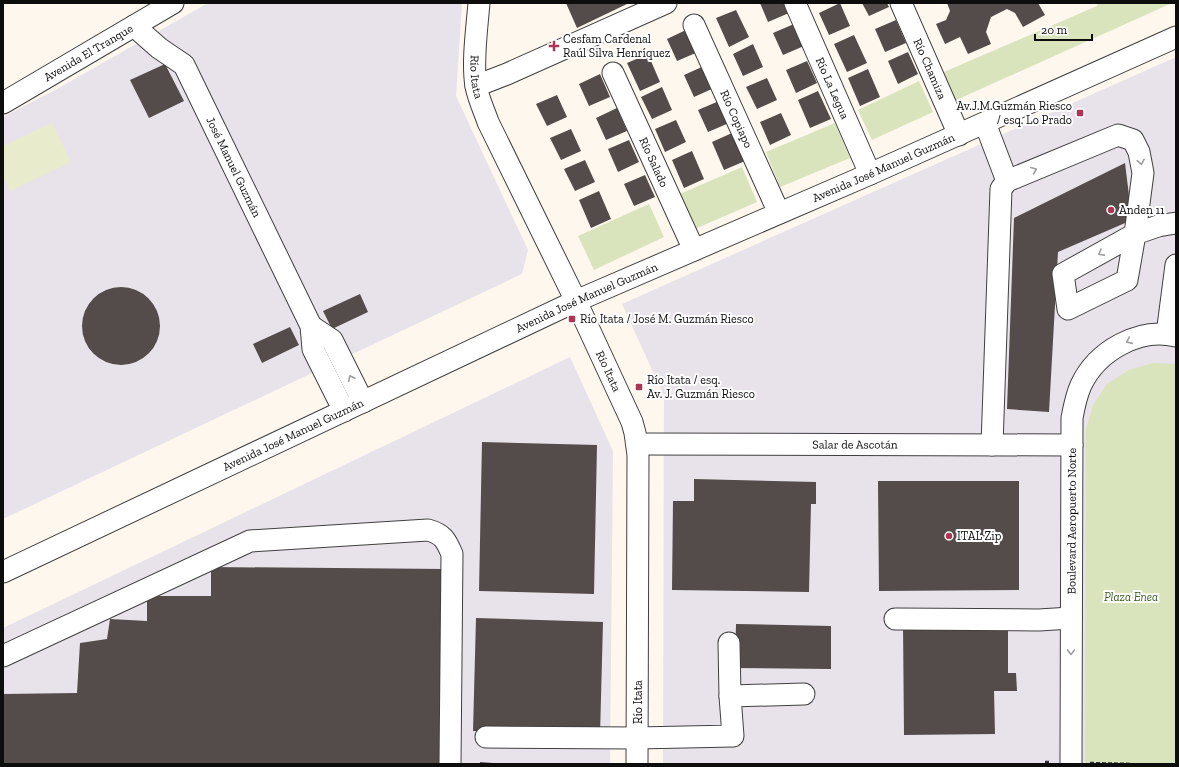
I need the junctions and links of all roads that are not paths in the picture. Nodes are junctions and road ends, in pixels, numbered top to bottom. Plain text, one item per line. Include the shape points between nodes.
1 (173, 3) edge
2 (479, 3) edge
3 (666, 3) edge
4 (795, 3) edge
5 (901, 3) edge
6 (694, 25) dead end
7 (134, 26) junction
8 (1176, 37) edge
9 (613, 73) dead end
10 (476, 86) junction
11 (4, 100) edge
12 (985, 123) junction
13 (959, 135) junction
14 (870, 174) junction
15 (1004, 185) junction
16 (779, 213) junction
17 (1176, 223) edge
18 (694, 250) junction
19 (1176, 265) edge
20 (576, 302) junction
21 (311, 326) junction
22 (1172, 335) edge
23 (363, 402) junction
24 (344, 411) junction
25 (637, 444) junction
26 (992, 445) junction
27 (1072, 445) junction
28 (3, 572) edge
29 (1072, 618) junction
30 (895, 619) dead end
31 (729, 643) dead end
32 (3, 656) edge
33 (804, 694) dead end
34 (730, 696) junction
35 (486, 737) dead end
36 (637, 738) junction
37 (450, 764) edge
38 (637, 764) edge
39 (1071, 764) edge

1 - 7 street, Avenida El Tranque
2 - 10 street, Río Itata
3 - 10 street
4 - 14 street, Río La Legua
5 - 13 street, Río Chamiza
6 - 16 street, Río Copiapo
7 - 11 street, Avenida El Tranque
7 - 21 street, José Manuel Guzmán via 184,65
8 - 12 street, Avenida José Manuel Guzmán
9 - 18 street, Río Salado
10 - 20 street, Río Itata via 488,122
12 - 13 street, Avenida José Manuel Guzmán
12 - 15 street
13 - 14 street, Avenida José Manuel Guzmán
14 - 16 street, Avenida José Manuel Guzmán
15 -> 17 street via 1118,135 1133,140 1139,152 1143,173 1135,234
15 - 26 street
16 - 18 street, Avenida José Manuel Guzmán
18 - 20 street, Avenida José Manuel Guzmán
19 - 22 street
20 - 23 street, Avenida José Manuel Guzmán
20 - 25 street, Río Itata via 632,422
23 -> 21 street via 332,340
21 - 24 street, José Manuel Guzmán via 313,349
22 -> 27 street, Boulevard Aeropuerto Norte via 1153,334 1129,340 1096,364 1082,384 1076,399 1072,418
23 - 24 street, Avenida José Manuel Guzmán
24 - 28 street, Avenida José Manuel Guzmán
25 - 26 street, Salar de Ascotán
25 - 36 street, Río Itata
26 - 27 street, Salar de Ascotán
27 - 29 street, Boulevard Aeropuerto Norte
29 - 30 street
29 -> 39 street, Boulevard Aeropuerto Norte
31 - 34 street
32 - 37 street via 250,541 428,530 443,538 452,554
33 - 34 street
34 - 36 street via 733,736
35 - 36 street
36 - 38 street, Río Itata

